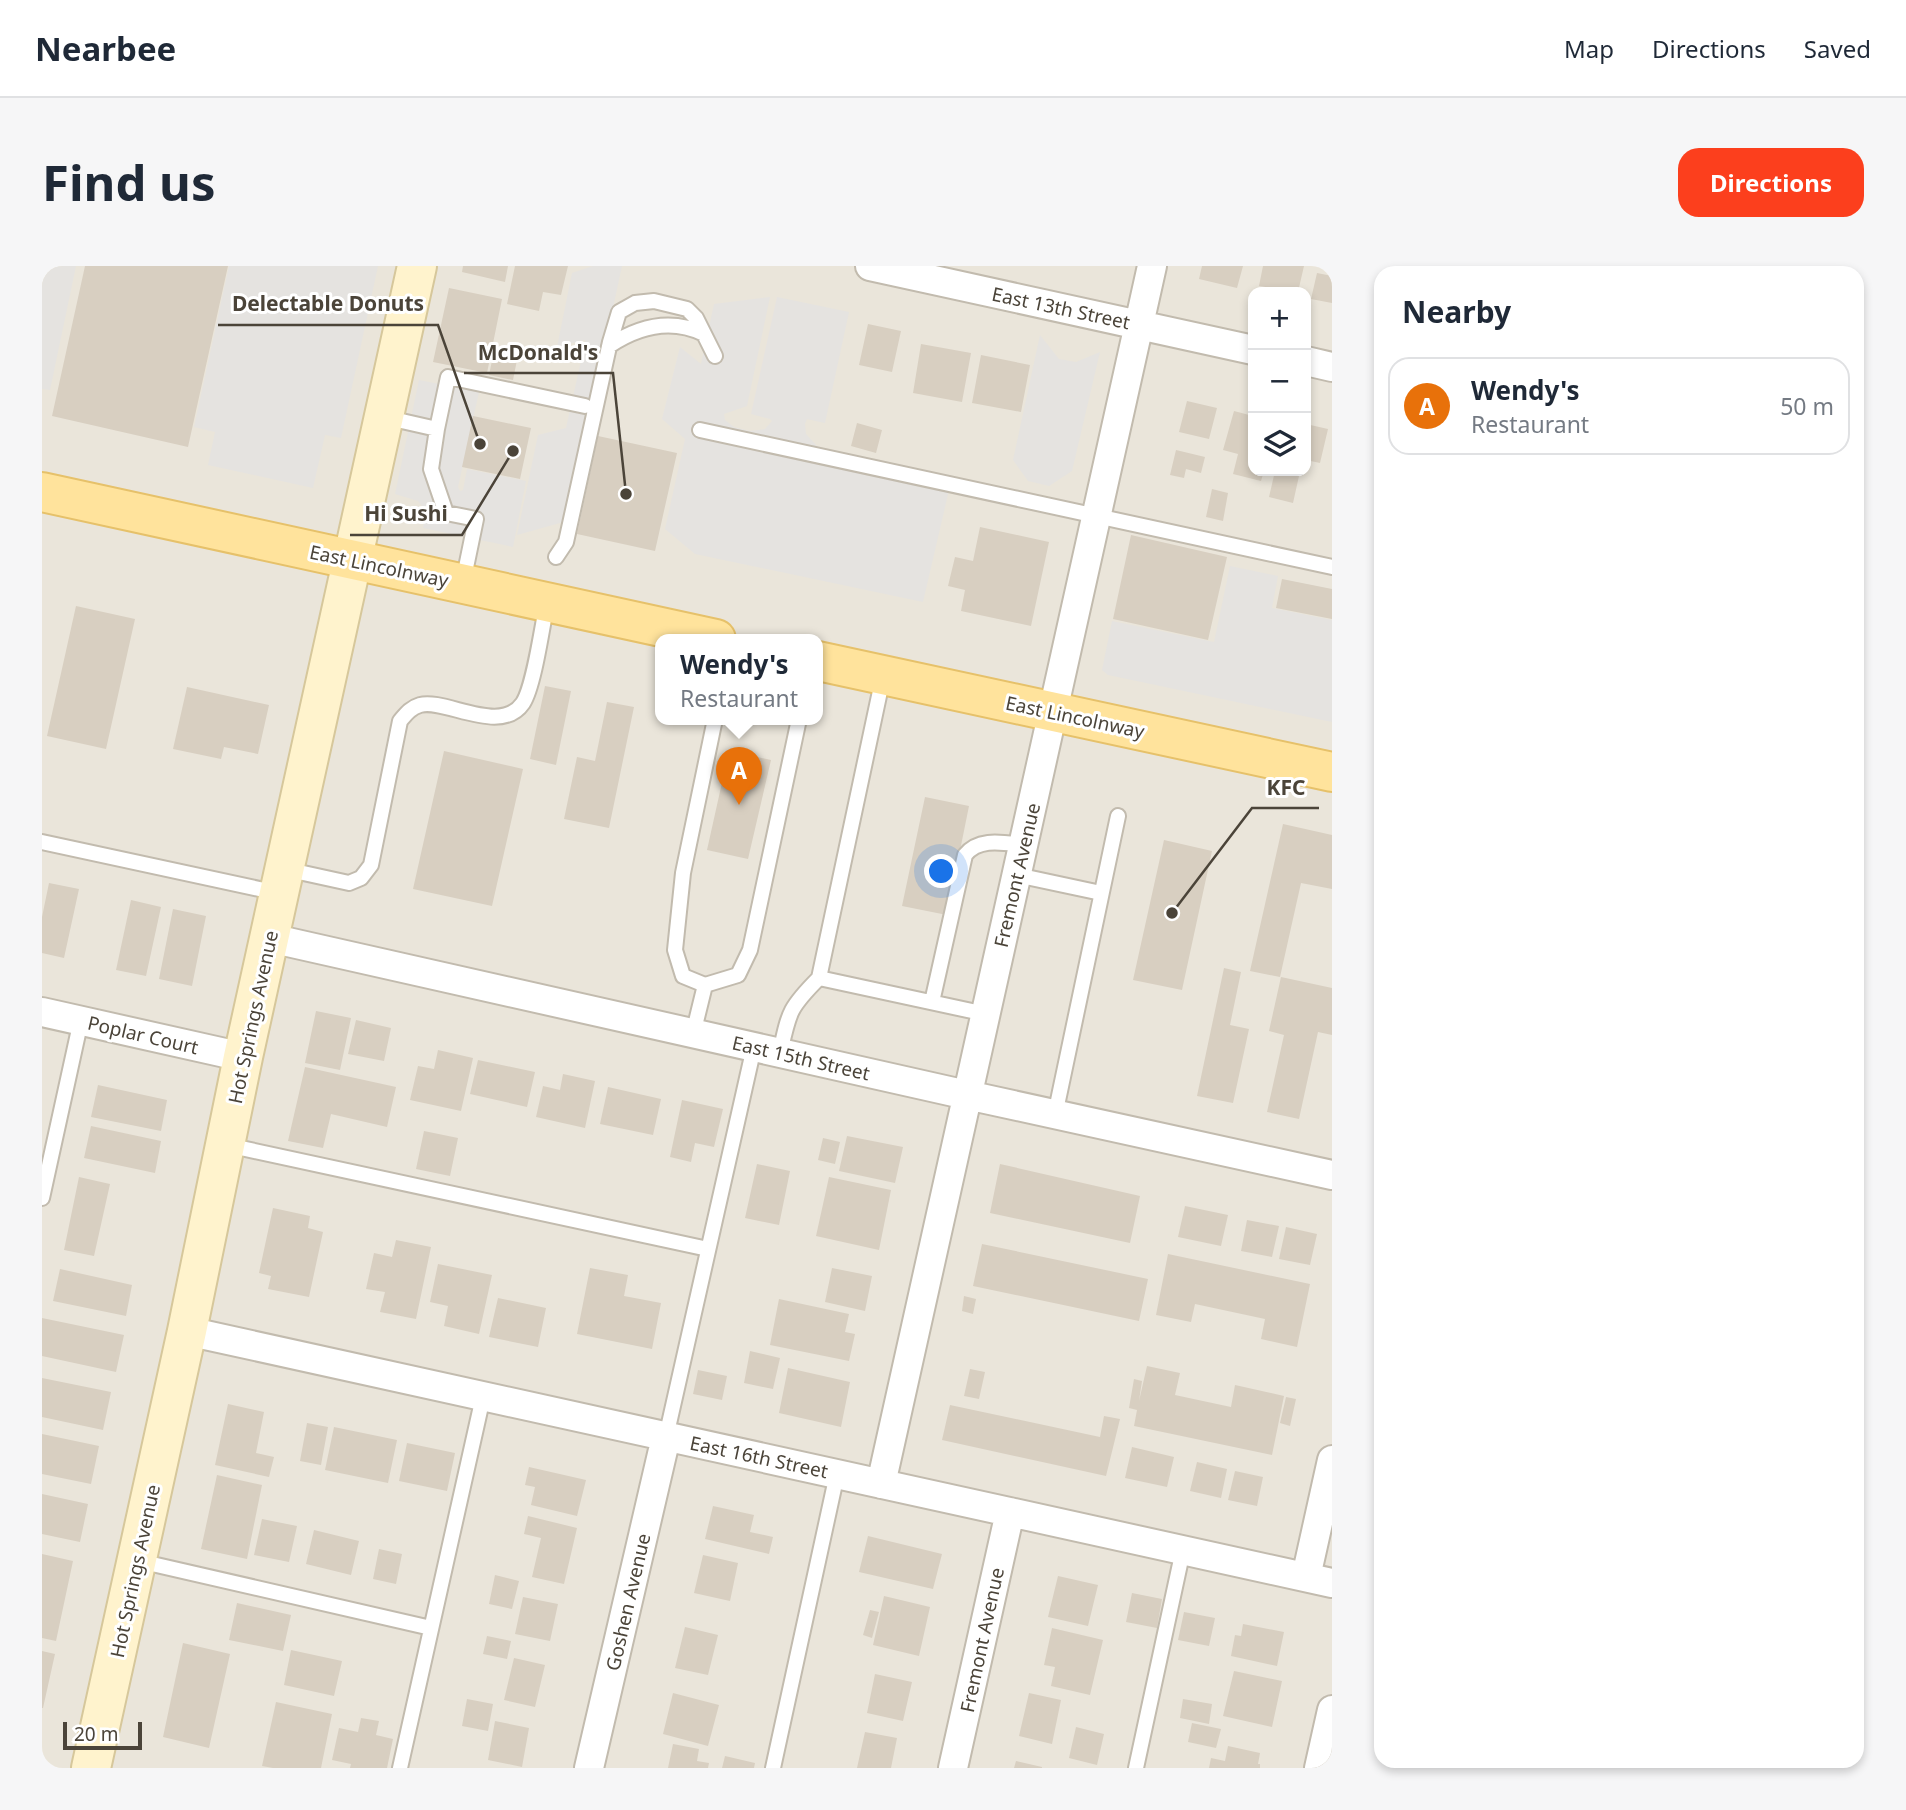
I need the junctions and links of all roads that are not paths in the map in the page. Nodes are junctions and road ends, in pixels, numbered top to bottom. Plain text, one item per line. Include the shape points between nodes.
1 (417, 266) edge
2 (870, 266) edge
3 (1152, 266) edge
4 (1139, 325) junction
5 (704, 334) junction
6 (609, 346) junction
7 (1248, 349) edge
8 (715, 356) dead end
9 (1311, 363) edge
10 (1332, 367) edge
11 (584, 406) dead end
12 (384, 417) junction
13 (438, 429) junction
14 (700, 430) dead end
15 (42, 492) edge
16 (1097, 516) junction
17 (556, 557) dead end
18 (353, 560) junction
19 (1332, 567) edge
20 (463, 584) junction
21 (547, 602) junction
22 (693, 634) edge
23 (823, 662) edge
24 (883, 675) junction
25 (1054, 712) junction
26 (714, 725) edge
27 (798, 725) edge
28 (1332, 772) edge
29 (1118, 816) dead end
30 (42, 842) edge
31 (1024, 845) junction
32 (1017, 876) junction
33 (282, 881) junction
34 (1101, 893) junction
35 (270, 938) junction
36 (819, 978) junction
37 (705, 985) junction
38 (932, 1002) junction
39 (42, 1012) edge
40 (986, 1014) junction
41 (80, 1020) junction
42 (693, 1034) junction
43 (767, 1050) junction
44 (243, 1057) junction
45 (967, 1096) junction
46 (1055, 1115) junction
47 (226, 1144) junction
48 (1332, 1175) edge
49 (42, 1198) edge
50 (708, 1249) junction
51 (187, 1331) junction
52 (483, 1397) junction
53 (666, 1437) junction
54 (1332, 1460) edge
55 (837, 1474) junction
56 (881, 1484) junction
57 (1010, 1512) junction
58 (1183, 1550) junction
59 (137, 1560) junction
60 (1319, 1580) edge
61 (431, 1628) junction
62 (1332, 1710) edge
63 (91, 1768) edge
64 (400, 1768) edge
65 (589, 1768) edge
66 (773, 1768) edge
67 (953, 1768) edge
68 (1136, 1768) edge
69 (1319, 1768) edge

1 - 12 street, Hot Springs Avenue
2 - 4 street, East 13th Street
3 - 4 street, Fremont Avenue
4 - 7 street, East 13th Street
4 - 16 street, Fremont Avenue
5 - 6 lane via 666,324 628,333
5 - 6 lane via 687,309 653,301 635,303 619,312
5 - 8 lane
6 - 17 lane via 566,542
9 - 10 street
11 - 13 lane via 448,377
12 - 13 lane
12 - 18 street, Hot Springs Avenue
13 - 20 lane via 431,469 446,513 476,519
14 - 16 lane
15 - 18 main road, East Lincolnway
16 - 19 lane
16 - 25 street, Fremont Avenue
18 - 20 main road, East Lincolnway
18 - 33 street, Hot Springs Avenue
20 - 21 main road, East Lincolnway
21 - 22 main road, East Lincolnway
21 - 33 lane via 529,688 522,705 510,715 483,717 423,704 408,710 400,721 371,865 361,878 349,883
23 - 24 main road, East Lincolnway
24 - 25 main road, East Lincolnway
24 - 36 lane
25 - 28 main road, East Lincolnway
25 - 31 street, Fremont Avenue
26 - 37 lane via 682,873 675,950 683,976
27 - 37 lane via 750,950 738,975
29 - 34 lane
30 - 33 lane
31 - 32 street, Fremont Avenue
31 - 38 lane via 993,842 965,855
32 - 34 lane
32 - 40 street, Fremont Avenue
33 - 35 street, Hot Springs Avenue
34 - 46 lane
35 - 42 street, East 15th Street
35 - 44 street, Hot Springs Avenue
36 - 38 lane
36 - 43 lane via 789,1011
37 - 42 lane
38 - 40 lane
39 - 41 street, Poplar Court
40 - 45 street, Fremont Avenue
41 - 44 street, Poplar Court
41 - 49 lane
42 - 43 street, East 15th Street
43 - 45 street, East 15th Street
43 - 50 lane
44 - 47 street, Hot Springs Avenue
45 - 46 street, East 15th Street
45 - 56 street, Fremont Avenue
46 - 48 street, East 15th Street
47 - 50 lane
47 - 51 street, Hot Springs Avenue
50 - 53 lane
51 - 52 street, East 16th Street
51 - 59 street, Hot Springs Avenue
52 - 53 street, East 16th Street
52 - 61 lane
53 - 55 street, East 16th Street
53 - 65 street, Goshen Avenue
54 - 60 street
55 - 56 street, East 16th Street
55 - 66 lane
56 - 57 street, East 16th Street
57 - 58 street, East 16th Street
57 - 67 street, Fremont Avenue
58 - 60 street, East 16th Street
58 - 68 lane
59 - 61 lane
59 - 63 street, Hot Springs Avenue
61 - 64 lane
62 - 69 street

